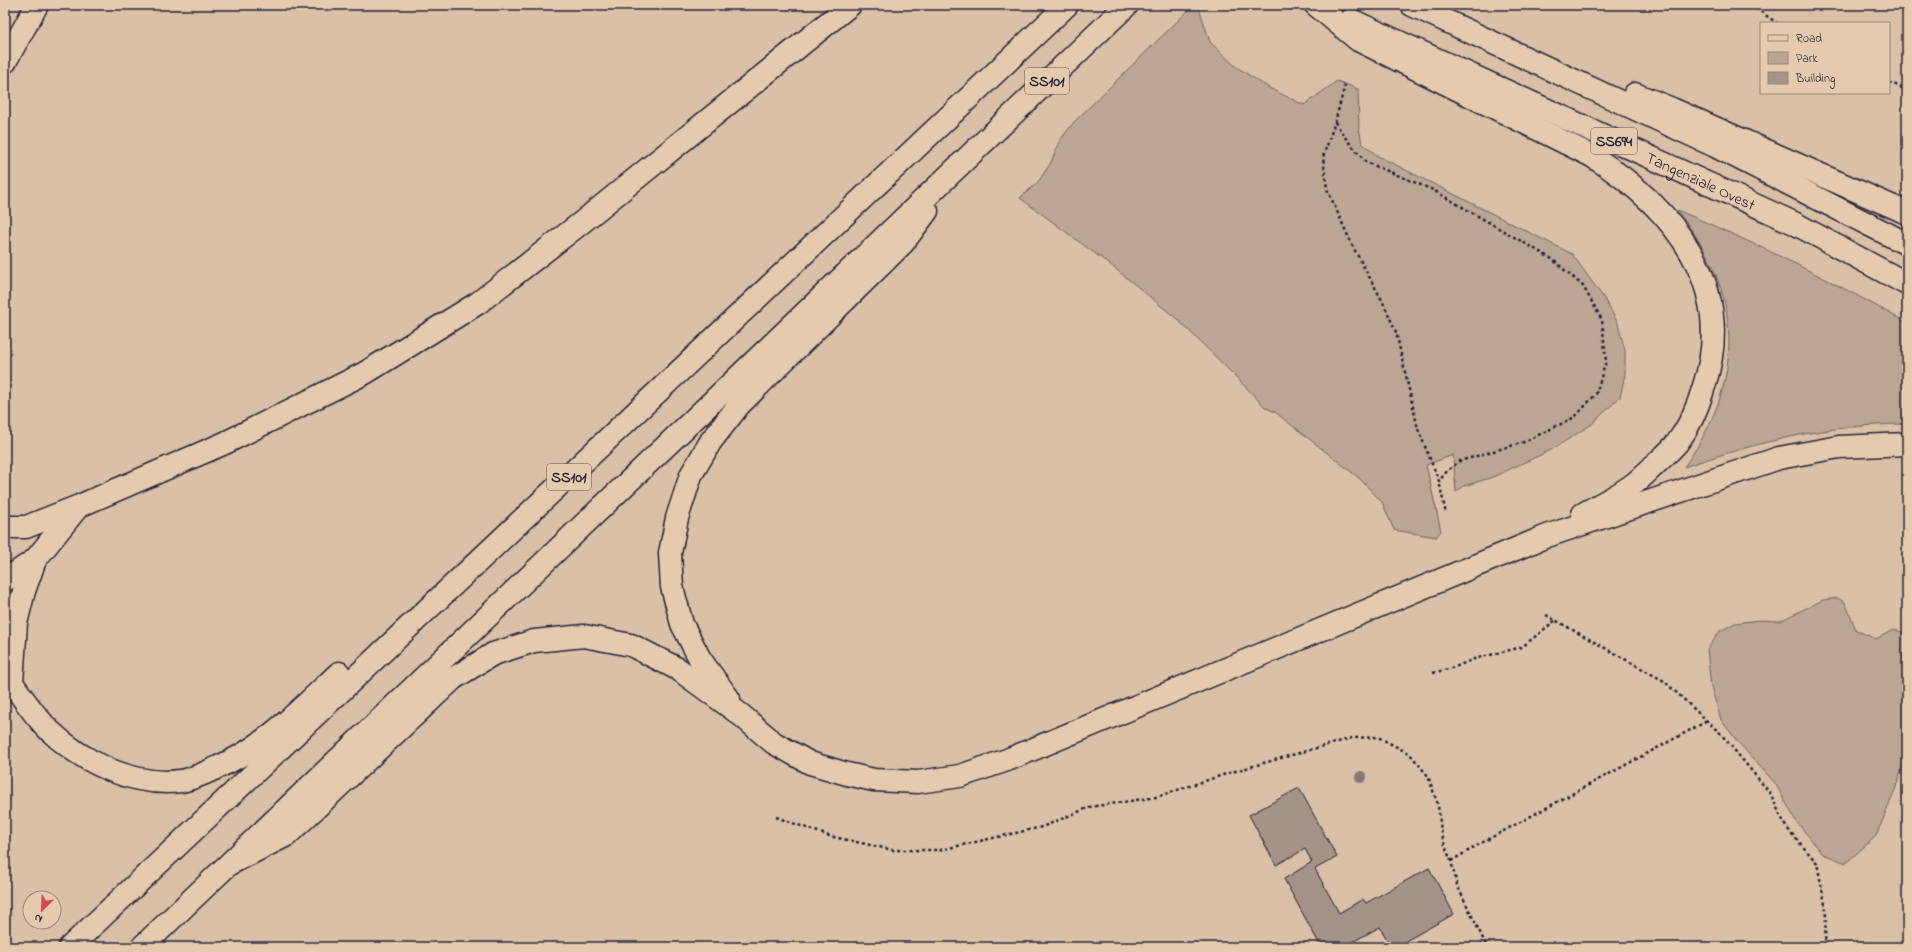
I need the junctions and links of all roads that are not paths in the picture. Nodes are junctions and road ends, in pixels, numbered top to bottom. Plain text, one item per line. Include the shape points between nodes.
1 (37, 5) edge
2 (850, 5) edge
3 (1067, 5) edge
4 (1127, 5) edge
5 (1317, 5) edge
6 (1412, 5) edge
7 (5, 62) edge
8 (1552, 69) junction
9 (968, 157) junction
10 (1907, 213) edge
11 (1907, 244) edge
12 (1907, 284) edge
13 (1907, 444) edge
14 (79, 506) junction
15 (16, 527) edge
16 (1547, 536) junction
17 (5, 538) edge
18 (500, 543) junction
19 (34, 560) junction
20 (5, 580) edge
21 (9, 678) edge
22 (741, 715) junction
23 (231, 863) junction
24 (70, 947) edge
25 (142, 947) edge

1 - 7 main road
2 - 14 main road via 478,303 365,373 225,443
3 - 18 main road, SS101
4 - 9 main road, SS101
5 - 12 main road, Tangenziale Ovest / SS694 via 1794,223
5 - 16 main road via 1358,40 1592,156 1619,173 1651,200 1676,229 1702,272 1714,321 1710,368 1696,412 1677,444 1635,483
6 - 8 main road, SS694
8 - 10 main road via 1588,76 1672,108
8 - 11 main road, SS694 via 1714,146
9 - 22 main road via 903,243 739,405 711,441 691,475 677,518 670,553 672,587 682,624 700,659
9 - 23 main road, SS101
13 - 16 main road via 1839,447 1779,458
14 - 15 main road
14 - 19 main road
15 - 17 main road
16 - 22 main road via 1007,760 960,776 918,782 874,780 846,774 810,763 774,743
18 - 21 main road via 445,577 271,735 244,754 182,781 152,780 123,774 73,750 49,730
18 - 24 main road, SS101
19 - 20 main road
19 - 21 main road via 16,623
22 - 23 main road via 678,669 631,645 584,636 534,641 493,654 454,678 287,835
23 - 25 main road, SS101

